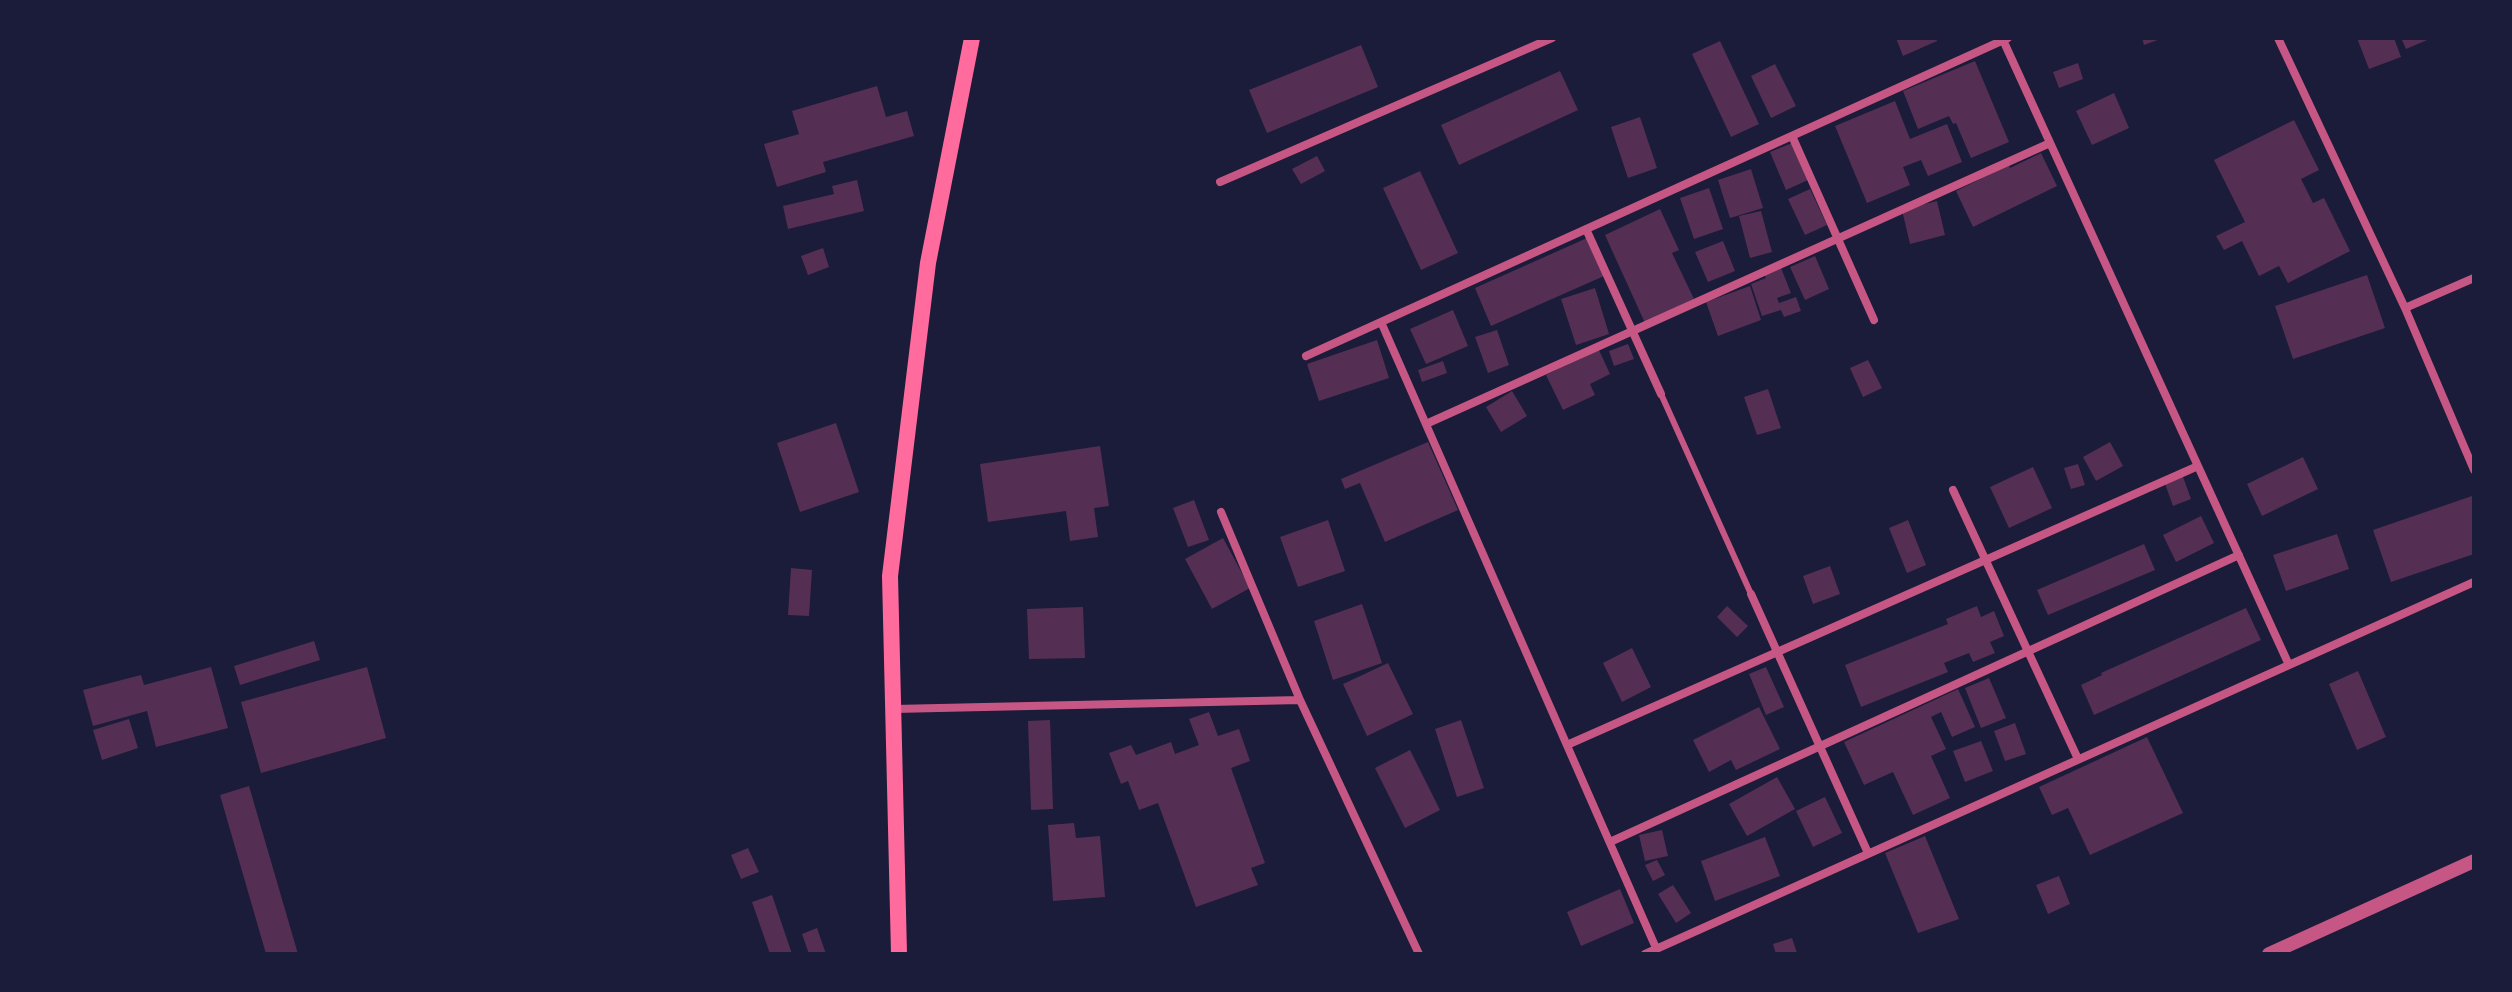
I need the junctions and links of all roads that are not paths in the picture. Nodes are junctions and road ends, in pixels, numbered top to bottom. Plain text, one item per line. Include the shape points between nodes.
1 (972, 38) edge
2 (1552, 38) edge
3 (2278, 38) edge
4 (2005, 39) edge
5 (1792, 136) junction
6 (2050, 143) junction
7 (1220, 182) dead end
8 (1586, 229) junction
9 (1838, 238) junction
10 (2474, 278) edge
11 (2405, 308) junction
12 (1874, 320) dead end
13 (1381, 322) junction
14 (1632, 331) junction
15 (1306, 356) dead end
16 (1661, 394) joint
17 (1426, 424) junction
18 (2198, 466) junction
19 (2474, 470) edge
20 (1953, 490) dead end
21 (1221, 512) dead end
22 (2239, 555) junction
23 (1986, 560) junction
24 (2474, 582) edge
25 (1751, 594) joint
26 (2028, 651) junction
27 (1777, 652) junction
28 (2289, 665) junction
29 (1300, 700) junction
30 (894, 709) junction
31 (1567, 745) junction
32 (1820, 746) junction
33 (2078, 759) junction
34 (1610, 842) junction
35 (1868, 853) junction
36 (2474, 861) edge
37 (1656, 948) junction
38 (899, 954) edge
39 (1419, 954) edge
40 (1645, 954) edge
41 (2269, 954) edge

1 - 30 main road via 928,263 890,576
2 - 7 street
3 - 11 street
4 - 5 street
4 - 6 street
5 - 8 street
5 - 9 street
6 - 9 street
6 - 18 street
8 - 13 street
8 - 14 street
9 - 12 street
9 - 14 street
10 - 11 street
11 - 19 street
13 - 15 street
13 - 17 street
14 - 16 street
14 - 17 street
16 - 25 lane
17 - 31 street
18 - 22 street
18 - 23 street
20 - 23 street
21 - 29 street
22 - 26 street
22 - 28 street
23 - 26 street
23 - 27 street
24 - 28 street
25 - 27 street
26 - 32 street
26 - 33 street
27 - 31 street
27 - 32 street
28 - 33 street
29 - 30 street
29 - 39 street
30 - 38 main road
31 - 34 street
32 - 34 street
32 - 35 street
33 - 35 street
34 - 37 street
35 - 37 street
36 - 41 street
37 - 40 street

